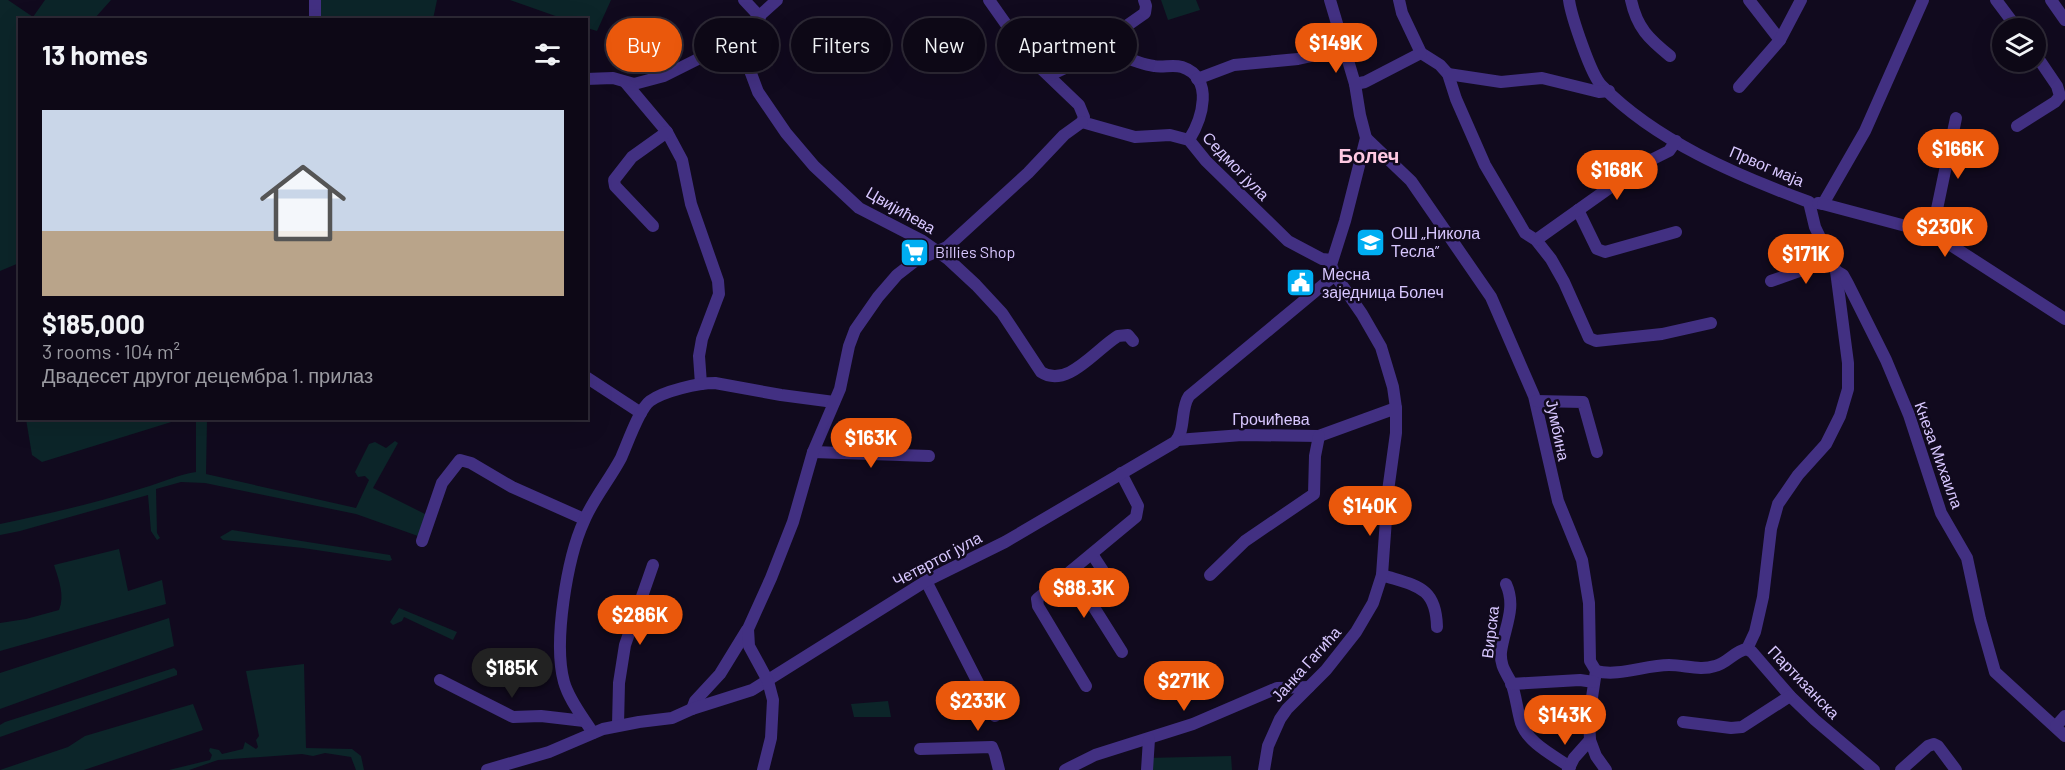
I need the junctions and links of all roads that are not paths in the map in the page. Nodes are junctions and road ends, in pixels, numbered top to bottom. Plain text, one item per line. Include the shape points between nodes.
1 (315, 0) edge
2 (744, 0) edge
3 (777, 0) edge
4 (989, 0) edge
5 (1144, 0) edge
6 (1330, 0) edge
7 (1399, 0) edge
8 (1570, 0) edge
9 (1631, 0) edge
10 (1749, 0) edge
11 (1802, 0) edge
12 (1923, 0) edge
13 (1996, 0) edge
14 (2051, 0) edge
15 (760, 17) joint
16 (315, 18) edge
17 (2010, 18) edge
18 (1137, 19) edge
19 (2065, 20) edge
20 (1780, 40) junction
21 (1344, 49) junction
22 (1421, 53) junction
23 (1670, 56) dead end
24 (1137, 60) edge
25 (694, 61) edge
26 (2046, 70) edge
27 (750, 72) edge
28 (1056, 72) edge
29 (1448, 74) junction
30 (1050, 75) junction
31 (588, 79) edge
32 (1197, 79) junction
33 (625, 82) junction
34 (1355, 84) junction
35 (1739, 87) dead end
36 (1609, 91) junction
37 (1956, 118) dead end
38 (1082, 122) junction
39 (2017, 126) dead end
40 (667, 132) junction
41 (1366, 138) junction
42 (1189, 140) junction
43 (1676, 141) junction
44 (1809, 202) junction
45 (1823, 204) junction
46 (1578, 210) junction
47 (653, 226) dead end
48 (1676, 232) dead end
49 (1932, 233) junction
50 (1536, 240) junction
51 (939, 252) junction
52 (1332, 260) junction
53 (1833, 265) junction
54 (1335, 275) junction
55 (1771, 281) dead end
56 (2065, 319) edge
57 (1711, 323) dead end
58 (1133, 340) dead end
59 (588, 378) edge
60 (701, 384) junction
61 (1536, 401) junction
62 (834, 402) junction
63 (1396, 408) junction
64 (641, 413) junction
65 (1319, 436) junction
66 (1177, 440) junction
67 (813, 452) junction
68 (1597, 452) dead end
69 (929, 456) dead end
70 (1121, 473) junction
71 (584, 519) junction
72 (422, 541) dead end
73 (1092, 554) junction
74 (653, 565) dead end
75 (1071, 571) junction
76 (1210, 575) dead end
77 (1382, 575) junction
78 (926, 581) junction
79 (1506, 584) dead end
80 (1120, 597) dead end
81 (1437, 627) dead end
82 (748, 629) junction
83 (1748, 649) junction
84 (1122, 652) dead end
85 (1595, 676) junction
86 (440, 680) dead end
87 (768, 681) junction
88 (1511, 684) junction
89 (1086, 686) dead end
90 (1309, 687) junction
91 (1790, 696) junction
92 (692, 709) junction
93 (995, 716) dead end
94 (2065, 716) edge
95 (584, 721) junction
96 (1683, 722) dead end
97 (618, 725) junction
98 (2060, 731) edge
99 (592, 733) junction
100 (1149, 739) junction
101 (1590, 740) junction
102 (920, 749) dead end
103 (511, 767) edge
104 (1569, 768) edge
105 (487, 770) edge
106 (763, 770) edge
107 (999, 770) edge
108 (1065, 770) edge
109 (1147, 770) edge
110 (1264, 770) edge
111 (1606, 770) edge
112 (1874, 770) edge
113 (1900, 770) edge
114 (1956, 770) edge

1 - 16 street
2 - 15 street
3 - 15 street
4 - 30 street via 1030,58
5 - 18 street via 1145,13
6 - 21 street
7 - 22 street
8 - 36 street, Првог маја via 1594,71 1600,85
9 - 23 street via 1639,24 1651,41
10 - 20 street
11 - 20 street
12 - 45 street via 1865,131
13 - 17 street
14 - 19 street
20 - 35 street
21 - 32 street via 1298,59 1234,65
21 - 34 street
22 - 29 street
22 - 34 street
24 - 32 street via 1154,66 1183,67
25 - 33 street via 664,76 639,83
26 - 39 street via 2060,96
27 - 51 street, Цвијићева via 758,92 814,166 860,208
28 - 30 street
29 - 36 street via 1501,82 1542,78
29 - 50 street via 1485,165 1525,233
30 - 38 street via 1079,105
31 - 33 street
32 - 42 street via 1204,102
33 - 40 street
34 - 41 street
36 - 43 street, Првог маја via 1614,99
37 - 49 street
38 - 42 street, Седмог јула via 1135,137 1170,135
38 - 51 street
40 - 47 street via 632,158 614,180 615,186
40 - 60 street via 682,160 689,198 720,285 700,346
41 - 52 street
41 - 61 street, Јумбина via 1411,180 1495,303
42 - 52 street, Седмог јула via 1288,241 1322,259
43 - 44 street, Првог маја via 1708,159
43 - 46 street via 1669,152 1643,164
44 - 45 street
44 - 53 street, Првог маја via 1815,227
45 - 49 street
46 - 48 street via 1597,249 1605,252
46 - 50 street
49 - 56 street
50 - 57 street via 1564,282 1592,340 1662,334
51 - 58 street, Цвијићева via 1002,314 1028,355 1048,377 1066,375 1124,334
51 - 62 street via 915,261 897,275 866,313 849,346
52 - 54 street
53 - 55 street
53 - 83 street, Првог маја via 1848,363 1848,389 1826,444 1778,504 1763,597
53 - 98 street, Кнеза Михаила via 1843,275 1886,360 1909,415 1941,513 1967,558 1995,672
54 - 63 street, Јанка Гагића via 1381,347
54 - 66 street via 1190,396
59 - 64 street
60 - 62 street
60 - 64 street via 651,401
61 - 68 street via 1584,402
61 - 85 street, Јумбина via 1558,501 1584,567 1590,661
62 - 67 street
63 - 65 street, Грочићева
63 - 77 street, Јанка Гагића
64 - 71 street via 620,460
65 - 66 street, Грочићева via 1242,435
65 - 76 street via 1314,494 1245,541
66 - 70 street, Четвртог јула
67 - 69 street
67 - 82 street via 793,522
70 - 73 street via 1138,506 1136,517
70 - 78 street, Четвртог јула via 1005,542
71 - 72 street via 460,460 442,483
71 - 95 street via 568,569 561,653 564,682
73 - 75 street
73 - 80 street
74 - 97 street via 623,653
75 - 84 street
75 - 89 street via 1036,603
77 - 81 street via 1426,594 1436,609
77 - 90 street, Јанка Гагића via 1373,603 1356,632
78 - 87 street, Четвртог јула
78 - 93 street
79 - 88 street, Вирска via 1511,610 1501,661
82 - 87 street via 749,646
82 - 92 street
83 - 85 street, Партизанска via 1713,667 1660,665
83 - 91 street, Партизанска
85 - 88 street, Партизанска
85 - 101 street, Јумбина
86 - 95 street via 513,717
87 - 92 street, Четвртог јула via 737,696
87 - 106 street via 773,714
88 - 104 street, Вирска via 1523,727
90 - 100 street via 1277,688
90 - 110 street, Јанка Гагића via 1280,719 1268,746
91 - 96 street via 1742,727
91 - 112 street, Партизанска
92 - 97 street, Четвртог јула via 672,718
94 - 98 street
95 - 99 street
97 - 99 street, Четвртог јула
99 - 103 street, Четвртог јула
100 - 108 street via 1095,755
100 - 109 street
101 - 104 street, Вирска
101 - 111 street, Јумбина
102 - 107 street via 992,747
103 - 105 street, Четвртог јула
113 - 114 street via 1934,744

